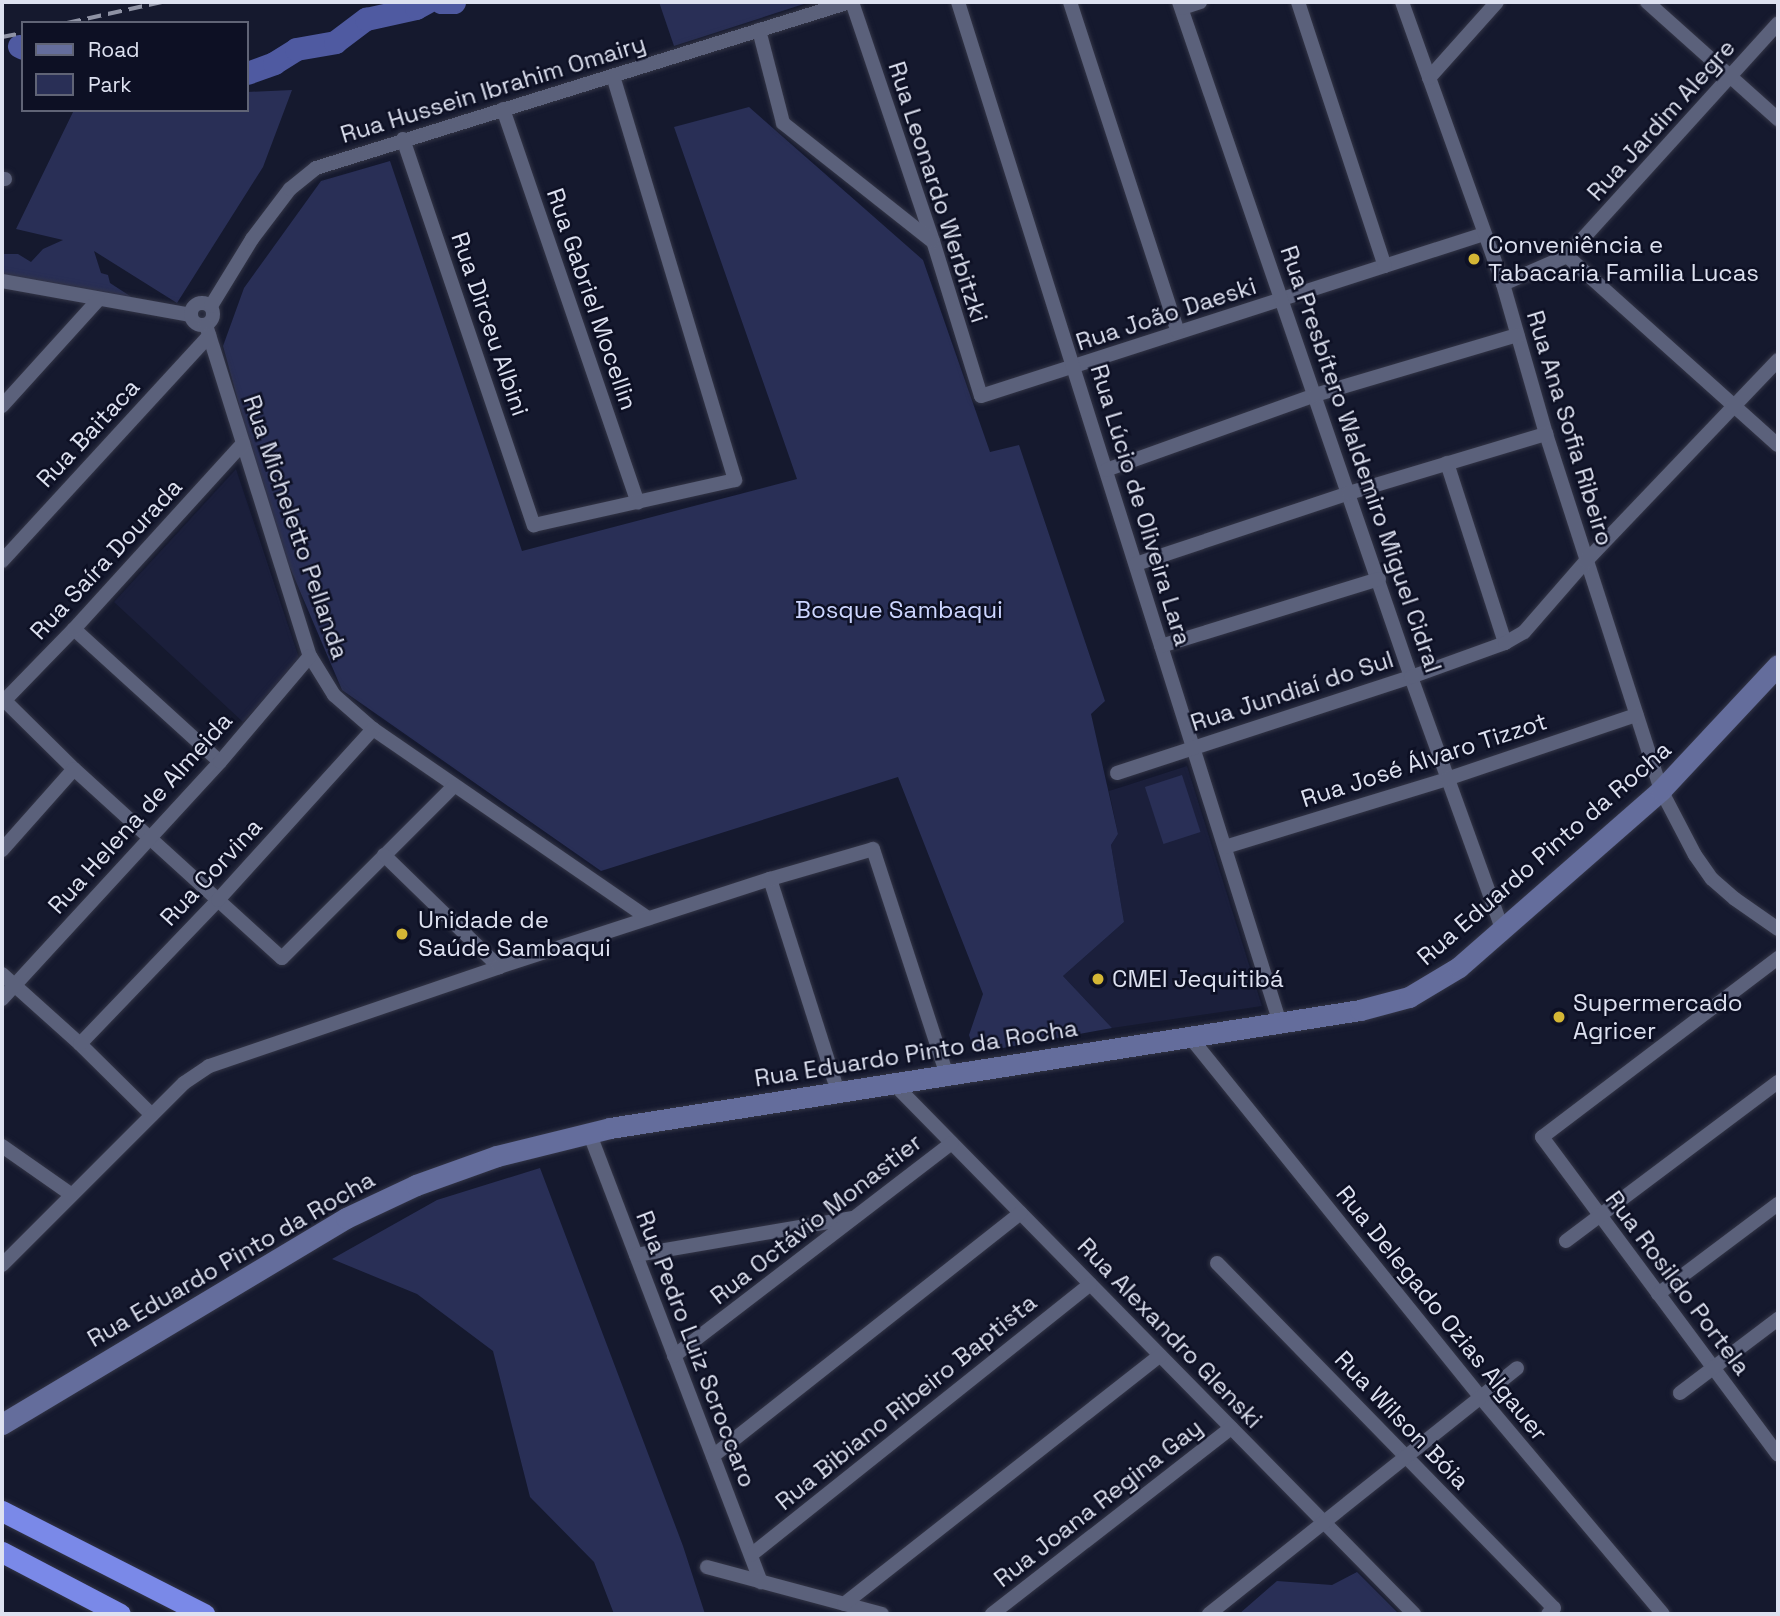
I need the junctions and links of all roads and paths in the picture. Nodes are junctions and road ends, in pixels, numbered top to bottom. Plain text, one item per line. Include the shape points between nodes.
1 (851, 2) edge
2 (958, 2) edge
3 (1070, 2) edge
4 (1200, 2) edge
5 (1298, 2) edge
6 (1402, 2) edge
7 (1497, 2) edge
8 (1647, 2) edge
9 (1180, 5) edge
10 (1778, 23) edge
11 (759, 30) junction
12 (613, 76) junction
13 (1731, 76) junction
14 (1429, 78) junction
15 (503, 110) junction
16 (1778, 119) edge
17 (402, 139) junction
18 (1484, 234) junction
19 (933, 241) junction
20 (1567, 256) junction
21 (1385, 266) junction
22 (2, 281) edge
23 (1503, 284) junction
24 (98, 300) junction
25 (1282, 300) junction
26 (211, 306) junction
27 (191, 315) junction
28 (207, 330) junction
29 (1178, 332) junction
30 (1517, 335) junction
31 (1778, 360) edge
32 (1074, 368) junction
33 (1315, 395) junction
34 (981, 396) joint
35 (1737, 406) junction
36 (2, 407) edge
37 (1546, 434) junction
38 (243, 443) junction
39 (1778, 445) edge
40 (1447, 463) junction
41 (1106, 470) junction
42 (1349, 492) junction
43 (638, 503) junction
44 (2, 561) edge
45 (1586, 561) junction
46 (1136, 564) junction
47 (1378, 579) junction
48 (74, 629) junction
49 (1505, 643) junction
50 (1161, 646) junction
51 (310, 656) junction
52 (1778, 665) edge
53 (1411, 677) junction
54 (3, 700) edge
55 (1636, 715) junction
56 (373, 729) junction
57 (1193, 747) junction
58 (220, 762) junction
59 (74, 769) junction
60 (1117, 773) dead end
61 (1447, 779) junction
62 (454, 786) junction
63 (1661, 790) junction
64 (151, 838) junction
65 (1225, 847) junction
66 (2, 850) edge
67 (384, 856) junction
68 (769, 878) junction
69 (218, 900) junction
70 (648, 918) junction
71 (1502, 929) junction
72 (1778, 929) edge
73 (1778, 958) edge
74 (499, 967) junction
75 (2, 974) edge
76 (14, 985) junction
77 (2, 999) edge
78 (1280, 1023) junction
79 (1190, 1037) junction
80 (80, 1044) junction
81 (947, 1075) junction
82 (1778, 1082) edge
83 (893, 1083) junction
84 (838, 1092) junction
85 (152, 1115) junction
86 (589, 1132) junction
87 (952, 1143) junction
88 (2, 1146) edge
89 (72, 1195) junction
90 (1778, 1204) edge
91 (1021, 1213) junction
92 (1600, 1215) junction
93 (855, 1218) junction
94 (1566, 1241) dead end
95 (636, 1255) junction
96 (1217, 1264) dead end
97 (2, 1265) edge
98 (1090, 1284) junction
99 (1658, 1294) junction
100 (1778, 1320) edge
101 (1160, 1355) junction
102 (674, 1356) junction
103 (1517, 1368) dead end
104 (1713, 1368) junction
105 (1680, 1393) dead end
106 (1481, 1398) junction
107 (2, 1424) edge
108 (1231, 1428) junction
109 (1778, 1455) edge
110 (713, 1457) junction
111 (1406, 1457) junction
112 (2, 1511) edge
113 (1324, 1522) junction
114 (2, 1552) edge
115 (751, 1555) junction
116 (707, 1567) dead end
117 (761, 1582) junction
118 (844, 1604) junction
119 (1551, 1611) edge
120 (120, 1614) edge
121 (204, 1614) edge
122 (882, 1614) edge
123 (992, 1614) edge
124 (1209, 1614) edge
125 (1414, 1614) edge
126 (1663, 1614) edge

1 - 11 street, Rua Hussein Ibrahim Omairy
1 - 19 street, Rua Leonardo Werbitzki
2 - 32 street, Rua Lúcio de Oliveira Lara
3 - 29 street
4 - 9 street
5 - 21 street
6 - 14 street, Rua Ana Sofia Ribeiro
7 - 14 street
8 - 13 street
9 - 25 street, Rua Presbítero Waldemiro Miguel Cidral
10 - 13 street, Rua Jardim Alegre
11 - 12 street, Rua Hussein Ibrahim Omairy
11 - 19 street via 783,123
12 - 15 street, Rua Hussein Ibrahim Omairy
12 - 43 street via 735,480
13 - 16 street
13 - 20 street, Rua Jardim Alegre
14 - 18 street, Rua Ana Sofia Ribeiro
15 - 17 street, Rua Hussein Ibrahim Omairy
15 - 43 street, Rua Gabriel Mocellin
17 - 26 street, Rua Hussein Ibrahim Omairy via 316,168 290,189 252,239
17 - 43 street, Rua Dirceu Albini via 534,525
18 - 21 street, Rua João Daeski
18 - 23 street, Rua Ana Sofia Ribeiro
19 - 34 street, Rua Leonardo Werbitzki
20 - 23 street, Rua Jardim Alegre
20 - 35 street
21 - 25 street, Rua João Daeski
22 - 24 street
23 - 30 street, Rua Ana Sofia Ribeiro
24 - 27 street
24 - 36 street
25 - 29 street, Rua João Daeski
25 - 33 street, Rua Presbítero Waldemiro Miguel Cidral
26 - 27 street via 196,304
26 - 28 street via 214,317
27 - 28 street
28 - 38 street, Rua Micheletto Pellanda
28 - 44 street, Rua Baitaca
29 - 32 street, Rua João Daeski
30 - 33 street
30 - 37 street, Rua Ana Sofia Ribeiro
31 - 35 street, Rua Jundiaí do Sul
32 - 34 street, Rua João Daeski
32 - 41 street, Rua Lúcio de Oliveira Lara
33 - 41 street
33 - 42 street, Rua Presbítero Waldemiro Miguel Cidral
35 - 39 street
35 - 45 street, Rua Jundiaí do Sul
37 - 40 street
37 - 45 street, Rua Ana Sofia Ribeiro
38 - 48 street, Rua Saíra Dourada
38 - 51 street, Rua Micheletto Pellanda
40 - 42 street
40 - 49 street
41 - 46 street, Rua Lúcio de Oliveira Lara
42 - 46 street
42 - 47 street, Rua Presbítero Waldemiro Miguel Cidral
45 - 49 street, Rua Jundiaí do Sul via 1524,632
45 - 55 street, Rua Ana Sofia Ribeiro
46 - 50 street, Rua Lúcio de Oliveira Lara
47 - 50 street
47 - 53 street, Rua Presbítero Waldemiro Miguel Cidral
48 - 54 street, Rua Saíra Dourada
48 - 58 street
49 - 53 street, Rua Jundiaí do Sul
50 - 57 street, Rua Lúcio de Oliveira Lara
51 - 56 street, Rua Micheletto Pellanda via 334,695
51 - 58 street, Rua Helena de Almeida
52 - 63 main road, Rua Eduardo Pinto da Rocha
53 - 57 street, Rua Jundiaí do Sul
53 - 61 street, Rua Presbítero Waldemiro Miguel Cidral
54 - 59 street
55 - 61 street, Rua José Álvaro Tizzot
55 - 63 street, Rua Ana Sofia Ribeiro
56 - 62 street, Rua Micheletto Pellanda
56 - 69 street, Rua Corvina
57 - 60 street, Rua Jundiaí do Sul
57 - 65 street, Rua Lúcio de Oliveira Lara
58 - 64 street, Rua Helena de Almeida
59 - 64 street
59 - 66 street
61 - 65 street, Rua José Álvaro Tizzot
61 - 71 street, Rua Presbítero Waldemiro Miguel Cidral
62 - 67 street
62 - 70 street, Rua Micheletto Pellanda
63 - 71 main road, Rua Eduardo Pinto da Rocha
63 - 72 street, Rua Ana Sofia Ribeiro via 1712,879
64 - 69 street
64 - 76 street, Rua Helena de Almeida
65 - 78 street, Rua Lúcio de Oliveira Lara
67 - 69 street via 282,958
67 - 74 street
68 - 70 street
68 - 81 street via 873,849
68 - 84 street
69 - 80 street, Rua Corvina
70 - 74 street
71 - 78 main road, Rua Eduardo Pinto da Rocha via 1444,978 1409,997 1368,1009
73 - 92 street, Rua Rosildo Portela via 1542,1137
74 - 85 street via 220,1061 195,1074
75 - 76 street
76 - 77 street, Rua Helena de Almeida
76 - 80 street
78 - 79 main road, Rua Eduardo Pinto da Rocha
79 - 81 main road, Rua Eduardo Pinto da Rocha
79 - 106 street, Rua Delegado Ozias Algauer
80 - 85 street
81 - 83 main road, Rua Eduardo Pinto da Rocha
82 - 92 street
83 - 84 main road, Rua Eduardo Pinto da Rocha
83 - 87 street, Rua Alexandro Glenski
84 - 86 main road, Rua Eduardo Pinto da Rocha
85 - 89 street
86 - 95 street, Rua Pedro Luiz Scroccaro
86 - 107 main road, Rua Eduardo Pinto da Rocha via 456,1169 346,1218
87 - 91 street, Rua Alexandro Glenski
87 - 93 street, Rua Octávio Monastier
88 - 89 street
89 - 97 street
90 - 99 street
91 - 98 street, Rua Alexandro Glenski
91 - 110 street
92 - 94 street
92 - 99 street, Rua Rosildo Portela
93 - 95 street
93 - 102 street, Rua Octávio Monastier
95 - 102 street, Rua Pedro Luiz Scroccaro
96 - 111 street, Rua Wilson Bóia
98 - 101 street, Rua Alexandro Glenski
98 - 115 street, Rua Bibiano Ribeiro Baptista
99 - 104 street, Rua Rosildo Portela
100 - 104 street
101 - 108 street, Rua Alexandro Glenski
101 - 118 street
102 - 110 street, Rua Pedro Luiz Scroccaro
103 - 106 street
104 - 105 street
104 - 109 street, Rua Rosildo Portela
106 - 111 street
106 - 126 street, Rua Delegado Ozias Algauer
108 - 113 street, Rua Alexandro Glenski
108 - 123 street, Rua Joana Regina Gay
110 - 115 street, Rua Pedro Luiz Scroccaro
111 - 113 street
111 - 119 street, Rua Wilson Bóia
112 - 121 highway
113 - 124 street
113 - 125 street, Rua Alexandro Glenski
114 - 120 highway
115 - 117 street, Rua Pedro Luiz Scroccaro
116 - 117 street
117 - 118 street
118 - 122 street

